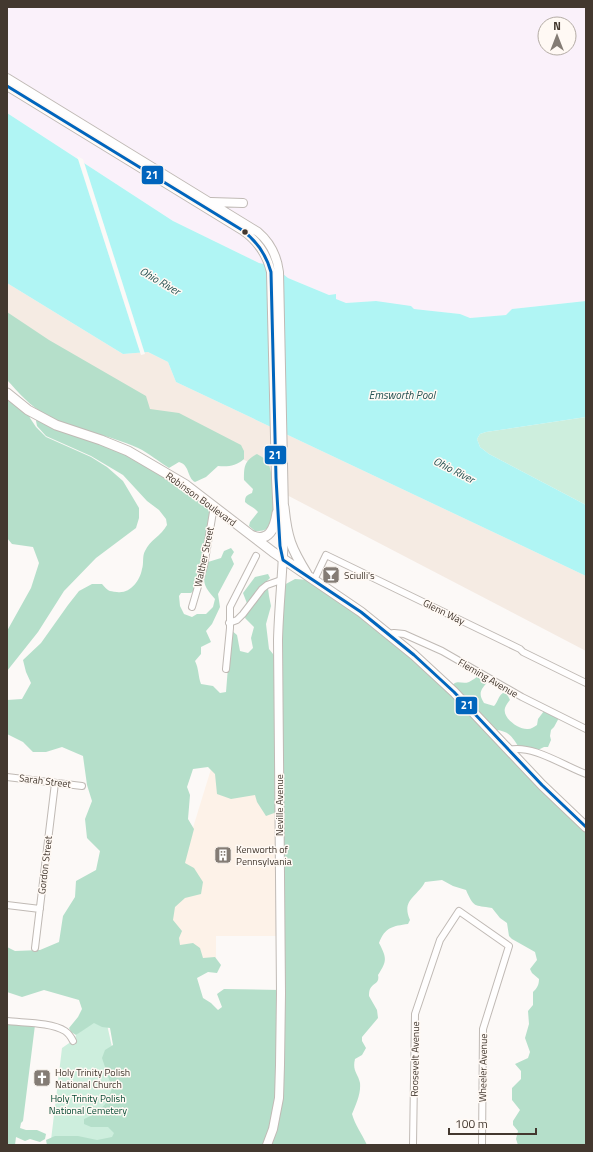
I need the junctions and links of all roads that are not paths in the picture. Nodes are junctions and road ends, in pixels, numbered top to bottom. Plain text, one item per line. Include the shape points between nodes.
1 (7, 78) edge
2 (7, 86) edge
3 (211, 202) junction
4 (243, 203) dead end
5 (275, 273) junction
6 (7, 393) edge
7 (214, 506) junction
8 (281, 510) junction
9 (246, 532) junction
10 (256, 556) dead end
11 (283, 560) junction
12 (311, 578) junction
13 (281, 580) junction
14 (192, 607) dead end
15 (229, 623) junction
16 (389, 634) junction
17 (226, 669) dead end
18 (586, 683) edge
19 (586, 729) edge
20 (509, 750) junction
21 (572, 769) junction
22 (586, 774) edge
23 (7, 777) edge
24 (586, 778) edge
25 (55, 783) junction
26 (82, 786) dead end
27 (586, 827) edge
28 (7, 905) edge
29 (40, 909) junction
30 (509, 946) joint
31 (35, 948) dead end
32 (7, 1021) edge
33 (73, 1040) dead end
34 (268, 1145) edge
35 (413, 1145) edge
36 (482, 1145) edge

1 - 3 main road
2 - 5 main road via 242,230 264,252
3 - 4 main road
3 - 5 main road via 265,238 274,252
5 - 8 main road, Neville Avenue
6 - 7 main road, Robinson Boulevard via 28,410 56,425 128,451 186,485
7 - 9 main road, Robinson Boulevard
7 - 14 street, Walther Street via 204,566
8 - 9 main road via 274,527 267,535 254,536
8 - 11 main road, Neville Avenue via 280,546
8 - 12 main road via 291,546
9 - 11 main road, Robinson Boulevard
10 - 15 street via 231,601
11 - 12 main road, Robinson Boulevard
11 - 13 main road, Neville Avenue
12 - 16 main road, Robinson Boulevard
12 - 18 street, Glenn Way via 326,554
13 - 15 street via 262,589 243,614
13 - 34 main road, Neville Avenue via 278,640 281,993 279,1098
15 - 17 street
16 - 19 street, Fleming Avenue via 404,634 442,651 522,697
16 - 20 main road, Robinson Boulevard via 454,692
20 - 21 street via 521,748
20 - 27 main road, Robinson Boulevard
21 - 22 street
21 - 24 street
23 - 25 street, Sarah Street
25 - 26 street, Sarah Street
25 - 29 street, Gordon Street
28 - 29 street
29 - 31 street, Gordon Street
30 - 35 street, Roosevelt Avenue via 459,911 440,940 416,1014
30 - 36 street, Wheeler Avenue via 484,1029
32 - 33 street via 60,1028

